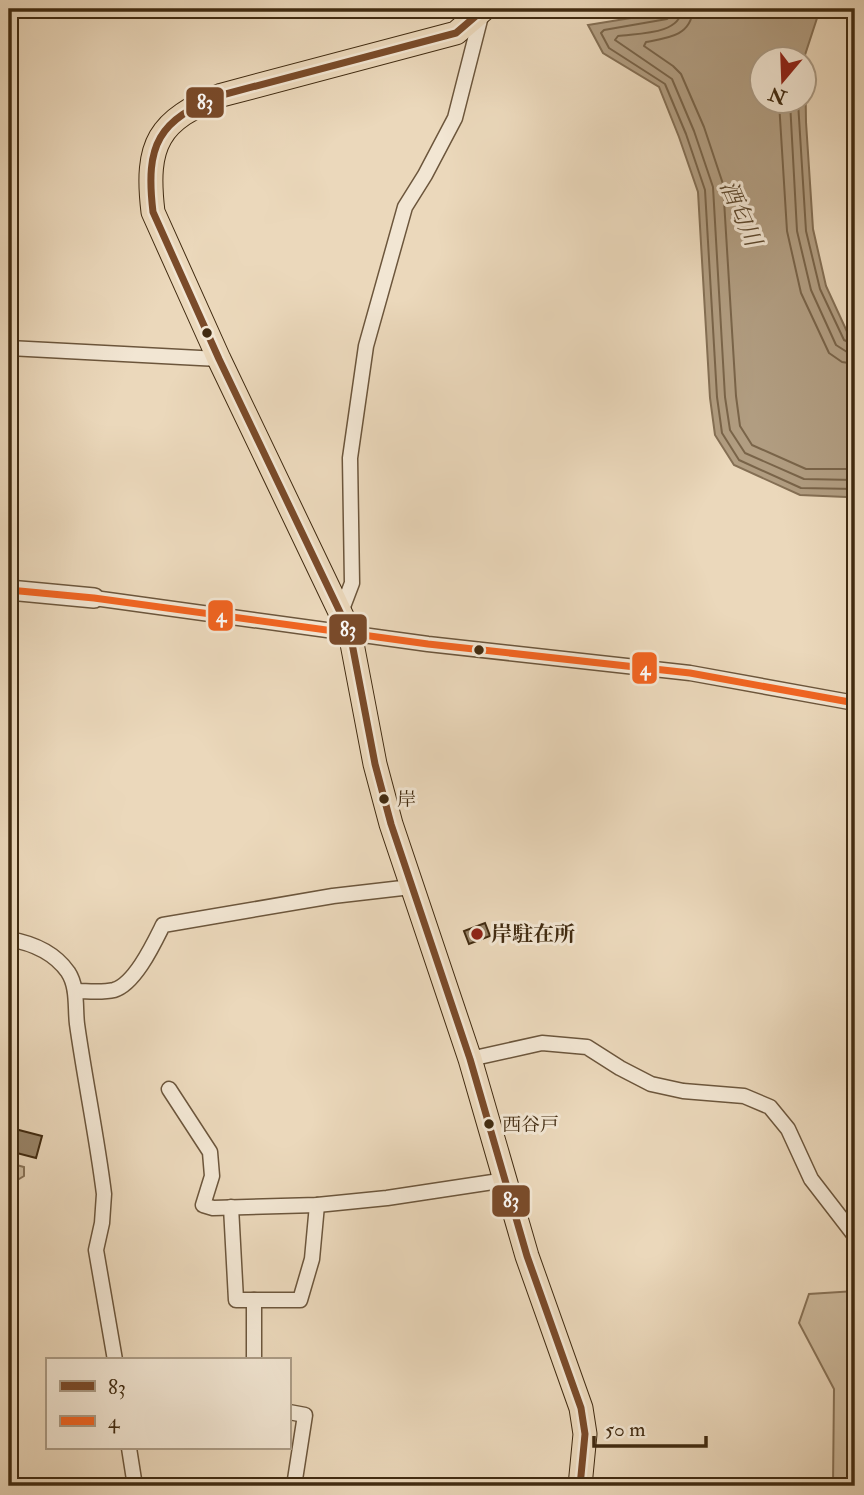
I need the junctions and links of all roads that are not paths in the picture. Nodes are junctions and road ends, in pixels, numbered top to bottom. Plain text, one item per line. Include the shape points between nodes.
1 (483, 10) edge
2 (9, 348) edge
3 (219, 359) junction
4 (9, 590) edge
5 (94, 598) joint
6 (346, 622) junction
7 (855, 703) edge
8 (411, 887) junction
9 (9, 939) edge
10 (75, 991) junction
11 (470, 1059) junction
12 (169, 1089) dead end
13 (506, 1180) junction
14 (317, 1205) junction
15 (231, 1207) junction
16 (855, 1236) edge
17 (254, 1300) junction
18 (115, 1358) edge
19 (254, 1358) edge
20 (290, 1412) edge
21 (129, 1450) edge
22 (135, 1486) edge
23 (294, 1486) edge
24 (580, 1486) edge

1 - 3 main road via 456,33 193,106 160,136 152,157 153,212
1 - 6 street via 455,118 405,206 366,346 350,458 352,583
2 - 3 street
3 - 6 main road
4 - 5 street
5 - 6 street
6 - 7 street via 690,673
6 - 8 main road via 375,764
8 - 10 street via 163,925 127,984 113,990
8 - 11 main road
9 - 10 street via 48,952 68,973
10 - 18 street via 104,1194 96,1250
11 - 13 main road
11 - 16 street via 542,1043 587,1047 651,1084 744,1096 770,1107 788,1129 811,1179
12 - 15 street via 209,1152 212,1176 203,1205
13 - 14 street
13 - 24 main road via 527,1256 581,1408
14 - 15 street
14 - 17 street via 312,1259 300,1300
15 - 17 street via 236,1300
17 - 19 street
20 - 23 street via 305,1415
21 - 22 street

